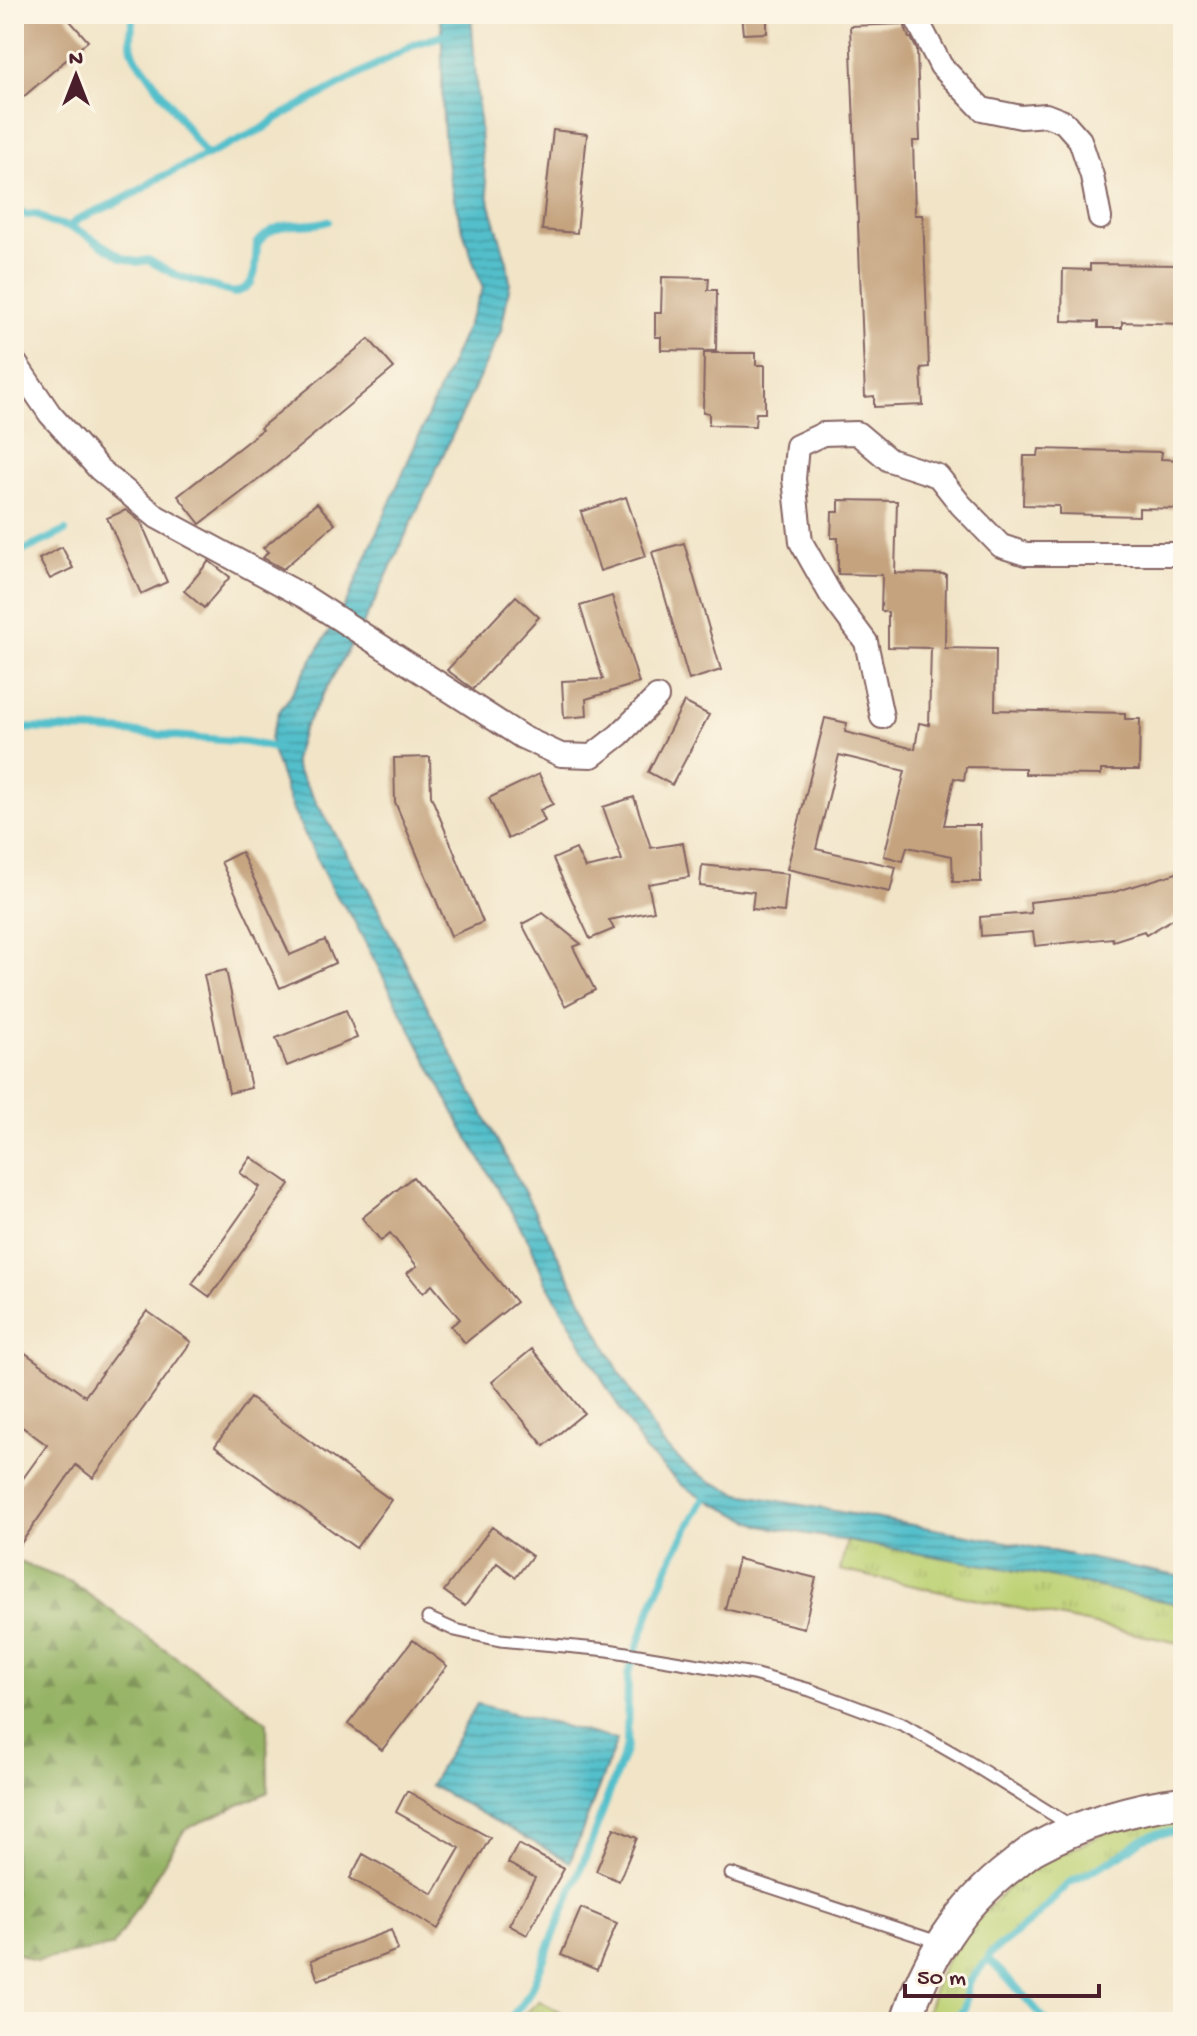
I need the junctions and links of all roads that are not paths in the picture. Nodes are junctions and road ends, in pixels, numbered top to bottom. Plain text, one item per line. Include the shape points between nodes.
1 (914, 14) edge
2 (1100, 218) dead end
3 (14, 361) edge
4 (1183, 554) edge
5 (657, 697) dead end
6 (882, 717) dead end
7 (428, 1618) dead end
8 (1183, 1802) edge
9 (1077, 1830) junction
10 (731, 1874) dead end
11 (941, 1943) junction
12 (906, 2022) edge

1 - 2 street via 941,66 982,109 1021,117 1046,115 1064,122 1080,140
3 - 5 street via 50,414 99,469 157,517 305,597 522,737 561,755 592,756
4 - 6 street via 1026,554 1001,546 938,476 889,460 857,433 823,434 797,446 794,479 801,542 866,642
7 - 9 lane via 500,1640 608,1650 753,1674 810,1690 904,1725
8 - 9 street via 1113,1815
9 - 11 street via 1034,1848 997,1877
10 - 11 lane
11 - 12 street

